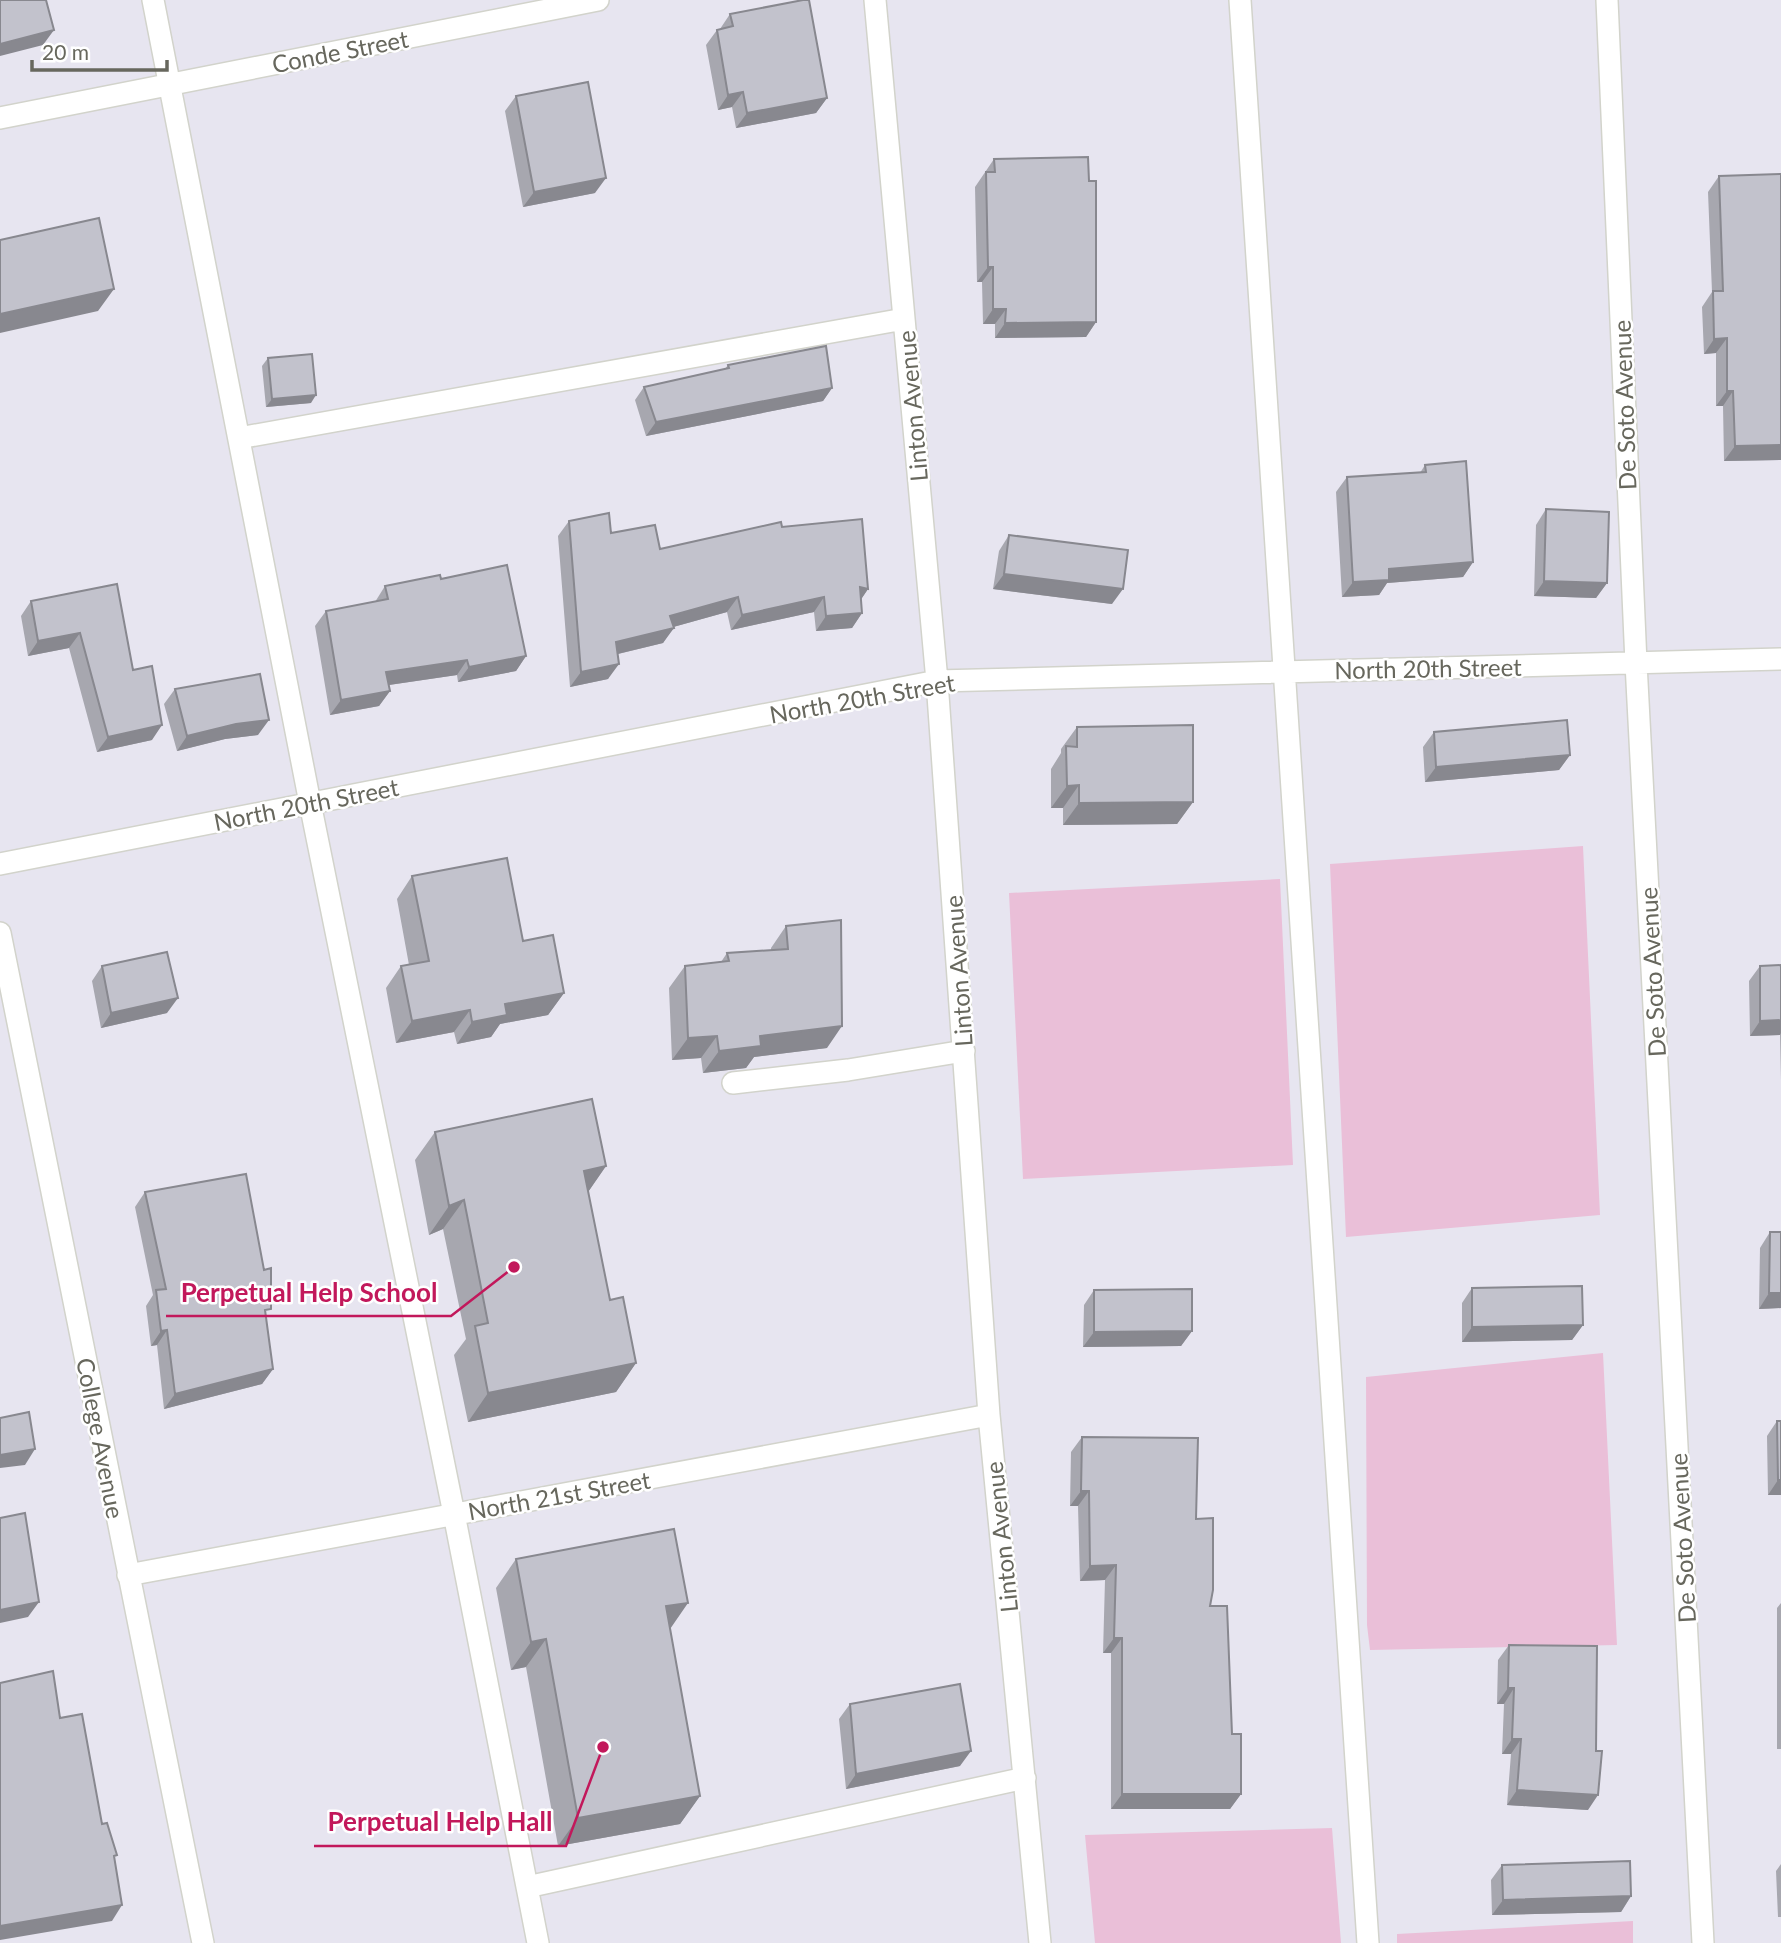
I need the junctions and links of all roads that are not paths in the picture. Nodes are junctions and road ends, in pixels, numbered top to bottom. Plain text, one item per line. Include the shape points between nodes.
1 (153, 0) edge
2 (598, 0) edge
3 (875, 0) edge
4 (1240, 0) edge
5 (1606, 0) edge
6 (170, 85) junction
7 (0, 118) edge
8 (904, 319) junction
9 (239, 438) junction
10 (1781, 659) edge
11 (1636, 663) junction
12 (1285, 672) junction
13 (937, 681) junction
14 (310, 803) junction
15 (0, 864) edge
16 (0, 933) edge
17 (964, 1051) junction
18 (733, 1083) edge
19 (989, 1415) junction
20 (454, 1514) junction
21 (128, 1575) junction
22 (1025, 1778) junction
23 (527, 1887) junction
24 (203, 1943) edge
25 (538, 1943) edge
26 (1040, 1943) edge
27 (1368, 1943) edge
28 (1703, 1943) edge

1 - 6 street
2 - 6 street, Conde Street
3 - 8 street, Linton Avenue
4 - 12 street
5 - 11 street, De Soto Avenue
6 - 7 street, Conde Street
6 - 9 street
8 - 9 street
8 - 13 street, Linton Avenue
9 - 14 street
10 - 11 street, North 20th Street
11 - 12 street, North 20th Street
11 - 28 street, De Soto Avenue
12 - 13 street, North 20th Street
12 - 27 street
13 - 14 street, North 20th Street
13 - 17 street, Linton Avenue
14 - 15 street, North 20th Street
14 - 20 street
16 - 21 street, College Avenue
17 - 18 street
17 - 19 street, Linton Avenue
19 - 20 street, North 21st Street
19 - 22 street, Linton Avenue
20 - 21 street, North 21st Street
20 - 23 street
21 - 24 street, College Avenue
22 - 23 street
22 - 26 street, Linton Avenue
23 - 25 street

